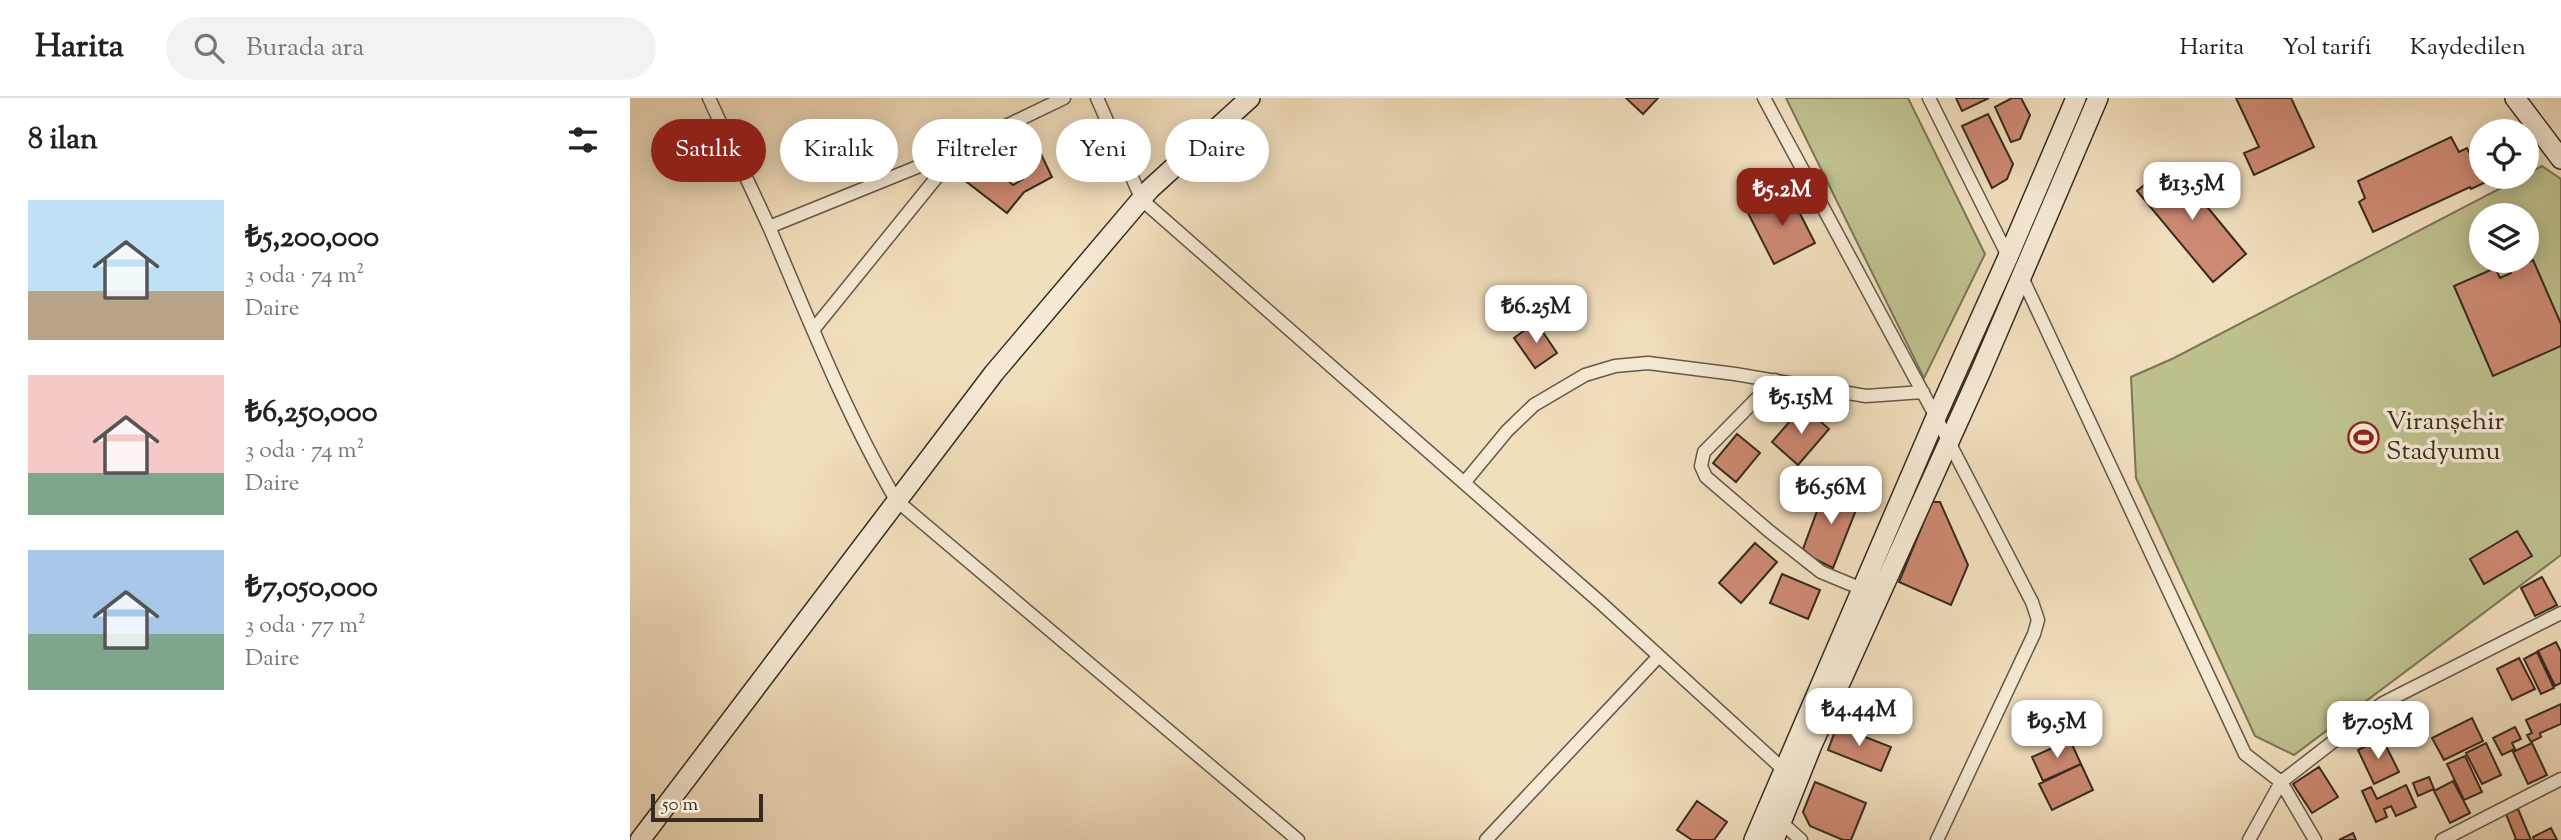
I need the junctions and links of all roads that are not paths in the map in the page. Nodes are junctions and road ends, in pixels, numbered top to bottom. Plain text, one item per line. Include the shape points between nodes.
1 (709, 98) edge
2 (1064, 98) edge
3 (1097, 98) edge
4 (1250, 98) edge
5 (1764, 98) edge
6 (1929, 98) edge
7 (2076, 98) edge
8 (2098, 98) edge
9 (2515, 98) edge
10 (1021, 119) edge
11 (2561, 159) edge
12 (912, 168) edge
13 (933, 182) edge
14 (1142, 200) junction
15 (769, 227) junction
16 (2008, 257) junction
17 (2021, 273) junction
18 (813, 330) junction
19 (1775, 380) junction
20 (1923, 392) junction
21 (1936, 416) junction
22 (1949, 442) junction
23 (1464, 483) junction
24 (896, 500) junction
25 (1862, 589) junction
26 (2561, 613) edge
27 (1659, 656) junction
28 (1784, 771) junction
29 (2561, 779) edge
30 (2281, 782) junction
31 (1777, 831) edge
32 (640, 840) edge
33 (1298, 840) edge
34 (1486, 840) edge
35 (1754, 840) edge
36 (1801, 840) edge
37 (1937, 840) edge
38 (2249, 840) edge
39 (2315, 840) edge
40 (2442, 840) edge

1 - 15 street
2 - 10 street
3 - 14 street
4 - 14 street
5 - 20 street
6 - 16 street
7 - 16 street
8 - 17 street
9 - 11 street
12 - 15 street
13 - 18 street
14 - 23 street
14 - 24 street via 994,373
15 - 18 street
16 - 17 street
16 - 21 street
17 - 22 street
17 - 30 street via 2245,754
18 - 24 street
19 - 20 street via 1866,396
19 - 23 street via 1648,363 1585,375 1534,405
19 - 25 street via 1704,452 1701,466 1706,477 1821,572
20 - 21 street
21 - 22 street
21 - 25 street
22 - 31 street
22 - 37 street via 2038,620
23 - 27 street
24 - 32 street
24 - 33 street
25 - 28 street
26 - 30 street via 2384,703
27 - 28 street
27 - 34 street
28 - 35 street
29 - 40 street
30 - 38 street
30 - 39 street
31 - 36 street

